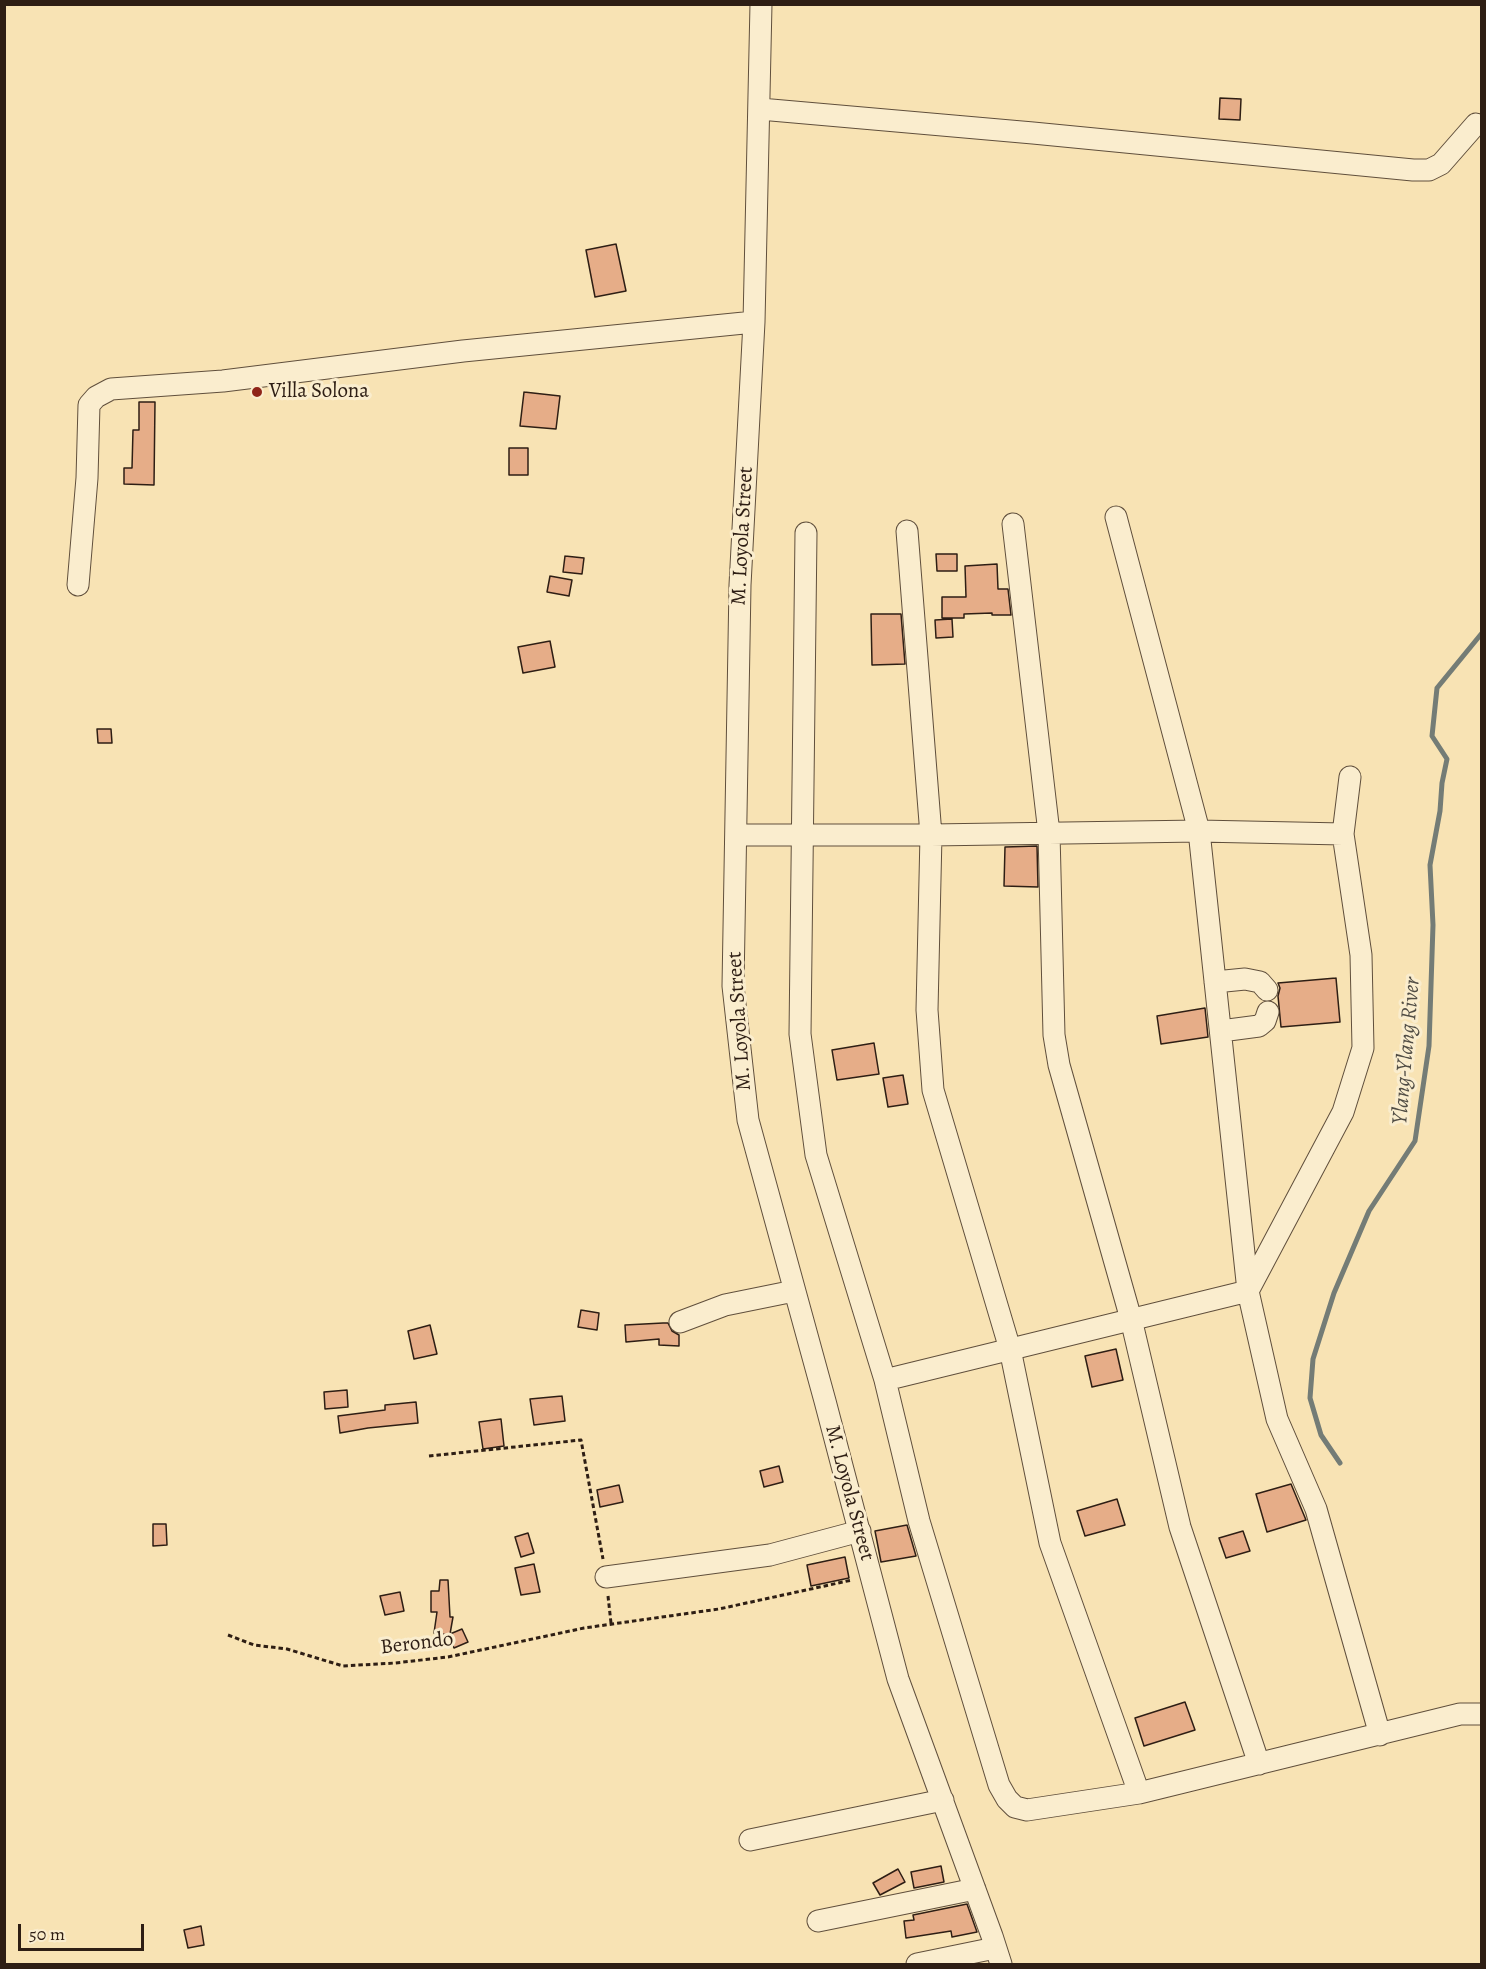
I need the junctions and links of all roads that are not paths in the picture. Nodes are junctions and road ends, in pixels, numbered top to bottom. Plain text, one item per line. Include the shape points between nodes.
1 (761, 4) edge
2 (760, 109) junction
3 (1476, 124) dead end
4 (754, 322) junction
5 (1116, 518) dead end
6 (1012, 524) dead end
7 (907, 531) dead end
8 (806, 533) dead end
9 (78, 585) dead end
10 (1350, 777) dead end
11 (1199, 831) junction
12 (1049, 833) junction
13 (1343, 834) junction
14 (746, 835) dead end
15 (802, 835) junction
16 (930, 835) junction
17 (1215, 982) junction
18 (1267, 990) dead end
19 (1268, 1012) dead end
20 (1221, 1031) junction
21 (794, 1291) junction
22 (1248, 1291) junction
23 (1131, 1319) junction
24 (680, 1322) dead end
25 (1010, 1349) junction
26 (885, 1380) junction
27 (860, 1531) junction
28 (606, 1577) road end
29 (1482, 1714) edge
30 (1380, 1735) junction
31 (1259, 1764) junction
32 (1140, 1793) junction
33 (943, 1800) junction
34 (750, 1840) dead end
35 (975, 1889) junction
36 (818, 1921) dead end
37 (998, 1956) edge
38 (917, 1965) edge

1 - 2 street, M. Loyola Street
2 - 3 street via 1413,170 1429,170 1441,164
2 - 4 street, M. Loyola Street
4 - 9 street via 463,351 223,381 111,389 89,405
4 - 21 street, M. Loyola Street via 740,585 733,986 748,1120
5 - 11 street
6 - 12 street
7 - 16 street
8 - 15 street
10 - 13 street
11 - 12 street
11 - 13 street
11 - 17 street
12 - 16 street
12 - 23 street via 1054,1035 1059,1065
13 - 22 street via 1361,955 1363,1048 1343,1112
14 - 15 street
15 - 16 street
15 - 26 street via 800,1034 816,1155
16 - 25 street via 927,1010 933,1090
17 - 18 street via 1245,979 1260,982
17 - 20 street
19 - 20 street via 1259,1026
20 - 22 street
21 - 24 street via 725,1305
21 - 27 street, M. Loyola Street
22 - 23 street
22 - 30 street via 1277,1419 1316,1509
23 - 25 street
23 - 31 street via 1180,1527
25 - 26 street
25 - 32 street via 1050,1543
26 - 32 street via 919,1521 999,1785 1007,1798 1015,1808 1027,1810
27 - 28 street via 770,1555
27 - 33 street, M. Loyola Street via 898,1679
29 - 30 street via 1460,1714
30 - 31 street
31 - 32 street
33 - 34 street
33 - 35 street, M. Loyola Street
35 - 36 street
35 - 37 street, M. Loyola Street
37 - 38 street

